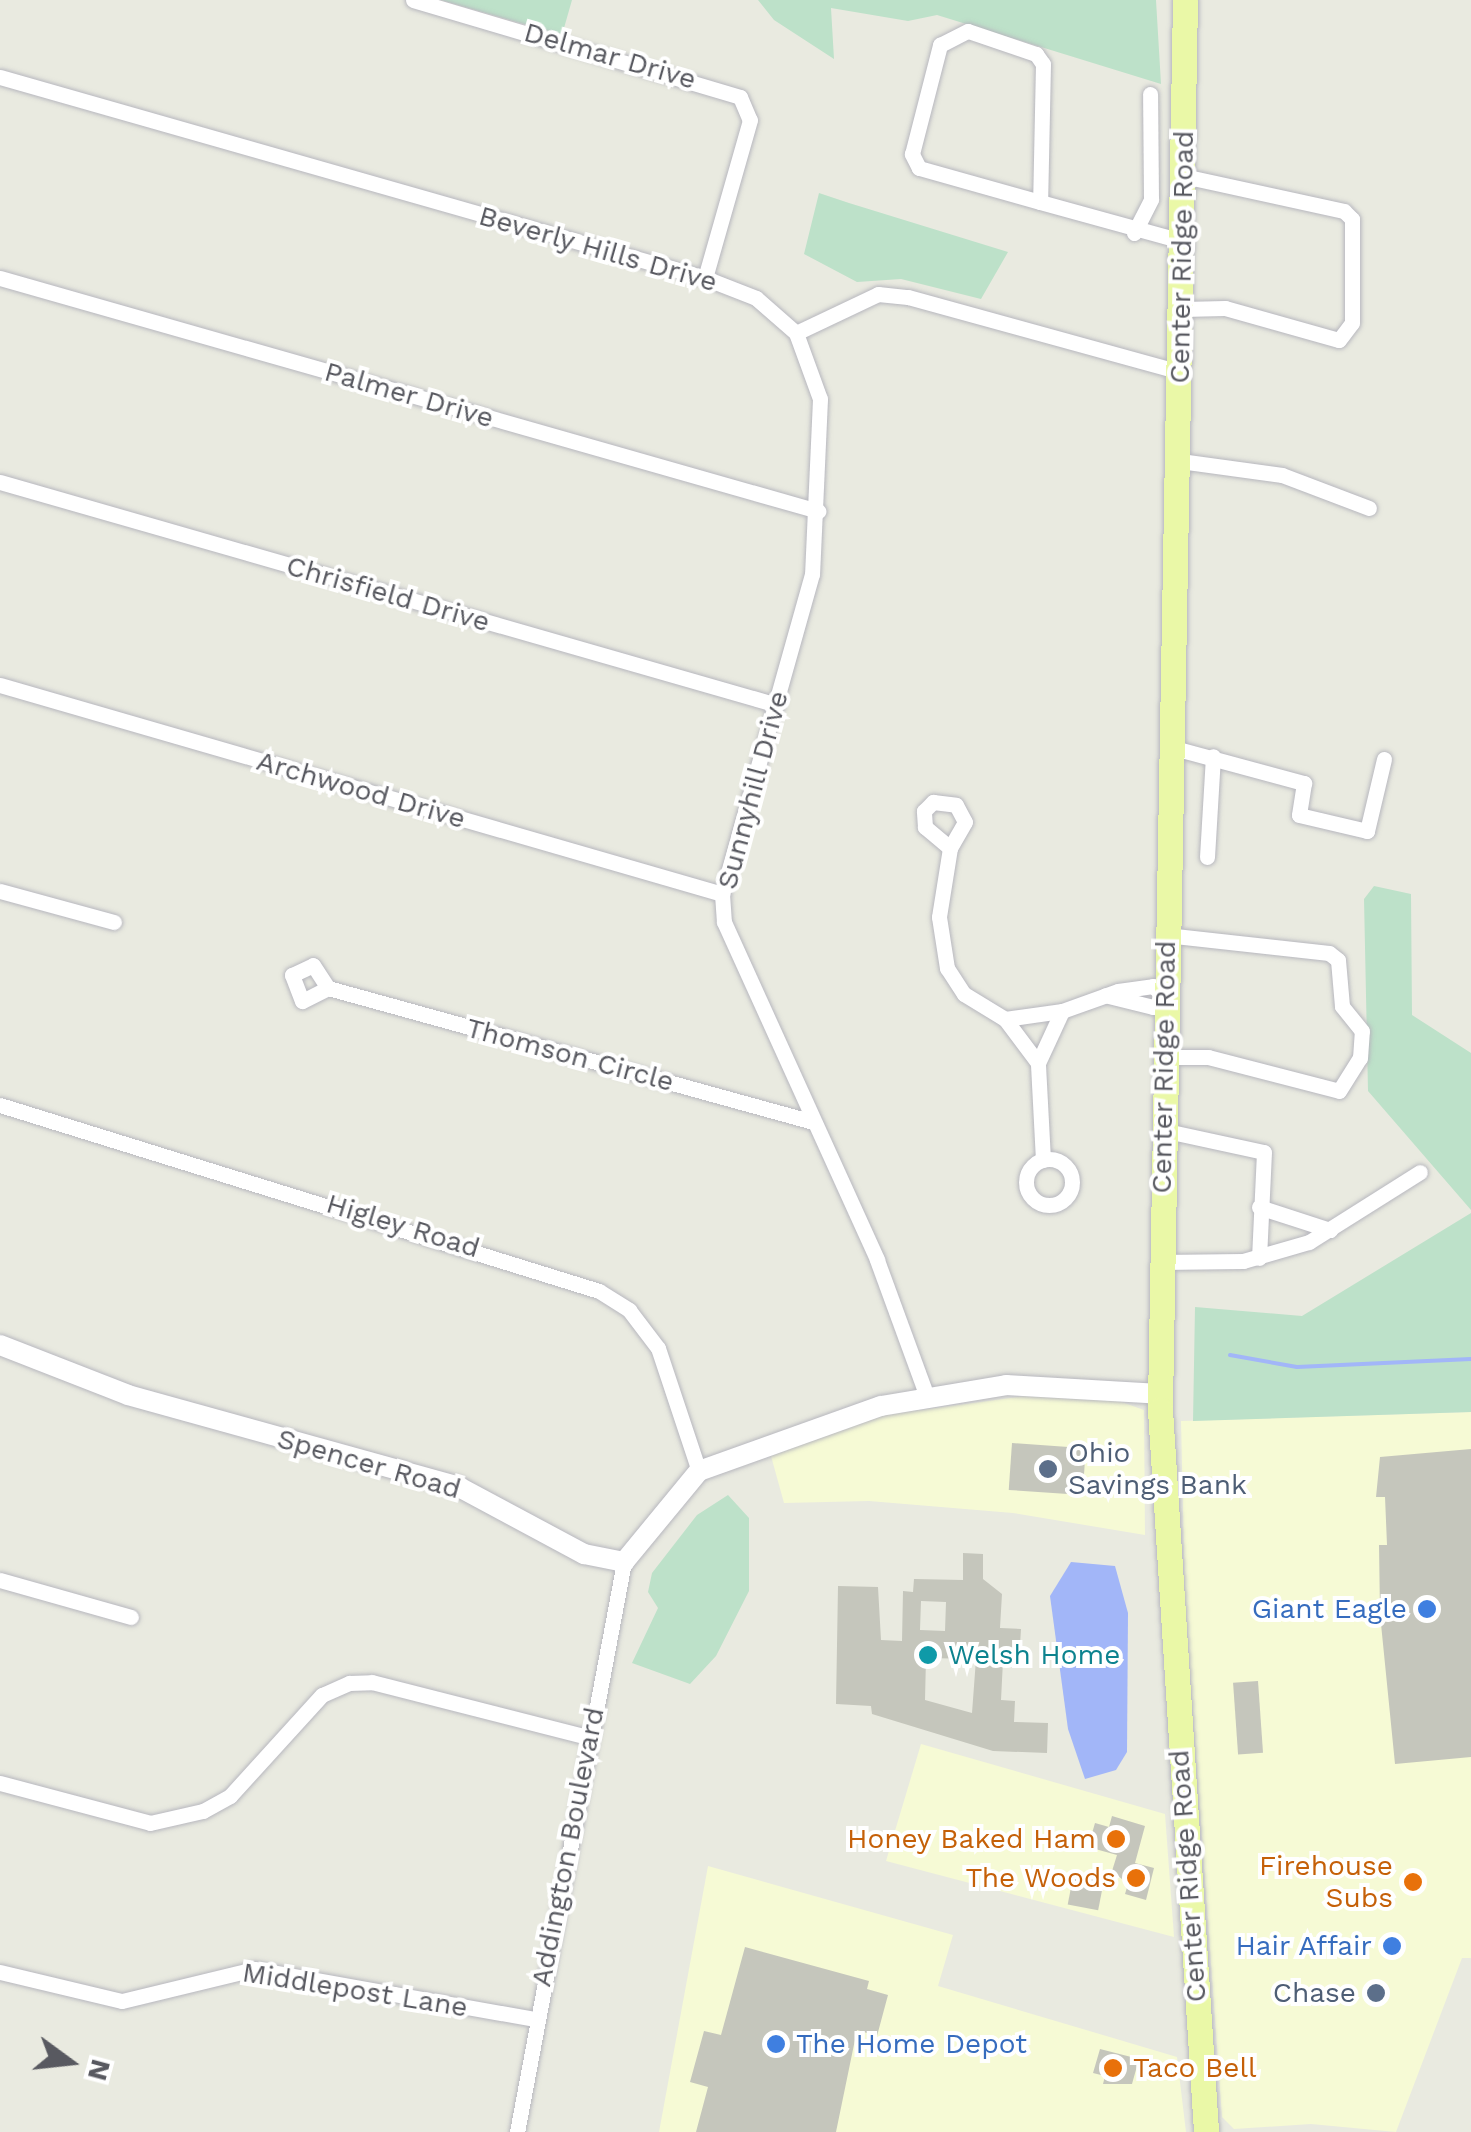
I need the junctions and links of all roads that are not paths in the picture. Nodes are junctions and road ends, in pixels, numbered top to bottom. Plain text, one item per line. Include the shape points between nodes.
1 (413, 0) edge
2 (1185, 0) edge
3 (0, 76) edge
4 (1150, 94) dead end
5 (1183, 176) junction
6 (1040, 202) junction
7 (1134, 233) junction
8 (1182, 241) junction
9 (0, 278) edge
10 (704, 278) junction
11 (1182, 308) junction
12 (796, 333) junction
13 (1180, 372) junction
14 (1180, 461) junction
15 (0, 482) edge
16 (1369, 508) dead end
17 (818, 511) junction
18 (0, 685) edge
19 (777, 705) junction
20 (1174, 748) junction
21 (1213, 756) junction
22 (1384, 759) dead end
23 (950, 848) dead end
24 (1206, 857) dead end
25 (0, 892) edge
26 (722, 894) junction
27 (114, 922) dead end
28 (1166, 935) junction
29 (328, 988) dead end
30 (1165, 998) junction
31 (1062, 1011) junction
32 (1005, 1019) junction
33 (1163, 1057) junction
34 (1038, 1063) junction
35 (0, 1104) edge
36 (813, 1122) junction
37 (1162, 1130) junction
38 (1043, 1160) dead end
39 (1420, 1172) dead end
40 (1259, 1207) junction
41 (1330, 1230) junction
42 (1259, 1258) junction
43 (1161, 1262) junction
44 (0, 1344) edge
45 (926, 1394) junction
46 (1160, 1394) junction
47 (699, 1471) junction
48 (624, 1562) junction
49 (0, 1580) edge
50 (132, 1617) dead end
51 (588, 1737) junction
52 (0, 1783) edge
53 (0, 1972) edge
54 (536, 2019) junction
55 (518, 2132) edge
56 (1206, 2132) edge

1 - 10 street, Delmar Drive via 723,88 744,103 750,120
2 - 5 main road, Center Ridge Road
3 - 10 street, Beverly Hills Drive
4 - 7 street via 1151,199
5 - 8 main road, Center Ridge Road
5 - 11 street via 1344,211 1352,219 1352,323 1339,340 1225,308
6 - 6 street via 918,168 912,154 922,99 940,45 954,33 1036,54 1042,64
6 - 7 street
7 - 8 street
8 - 11 main road, Center Ridge Road
9 - 17 street, Palmer Drive
10 - 12 street, Beverly Hills Drive via 756,298
11 - 13 main road, Center Ridge Road
12 - 13 street via 878,294 908,297
12 - 17 street, Sunnyhill Drive via 818,380
13 - 14 main road, Center Ridge Road
14 - 16 street via 1282,475
14 - 20 main road, Center Ridge Road
15 - 19 street, Chrisfield Drive
17 - 19 street, Sunnyhill Drive via 812,574
18 - 26 street, Archwood Drive
19 - 26 street, Sunnyhill Drive
20 - 21 street
20 - 28 main road, Center Ridge Road
21 - 22 street via 1304,783 1299,815 1367,831
21 - 24 street
23 - 32 street via 939,917 947,968 964,994
25 - 27 street
26 - 36 street, Sunnyhill Drive via 731,948
28 - 30 main road, Center Ridge Road
28 - 33 street via 1329,952 1338,960 1342,1006 1362,1031 1351,1078 1333,1092 1208,1057
29 - 36 street, Thomson Circle
30 - 31 street via 1154,986
30 - 33 main road, Center Ridge Road
31 - 32 street
31 - 34 street
32 - 34 street
33 - 37 main road, Center Ridge Road
34 - 38 street
35 - 47 street, Higley Road via 599,1291 629,1310 658,1348
36 - 45 street, Sunnyhill Drive via 878,1260
37 - 40 street via 1260,1146
37 - 43 main road, Center Ridge Road
39 - 41 street
40 - 41 street
40 - 42 street
41 - 42 street
42 - 43 street
43 - 46 main road, Center Ridge Road
44 - 48 street, Spencer Road via 128,1395 459,1487 584,1554
45 - 46 street via 1006,1386
45 - 47 street
46 - 56 main road, Center Ridge Road
47 - 48 street
48 - 51 street, Addington Boulevard
49 - 50 street
51 - 52 street via 372,1682 348,1683 322,1695 230,1796 193,1814 150,1822
51 - 54 street, Addington Boulevard
53 - 54 street, Middlepost Lane via 122,2001 254,1969
54 - 55 street, Addington Boulevard

